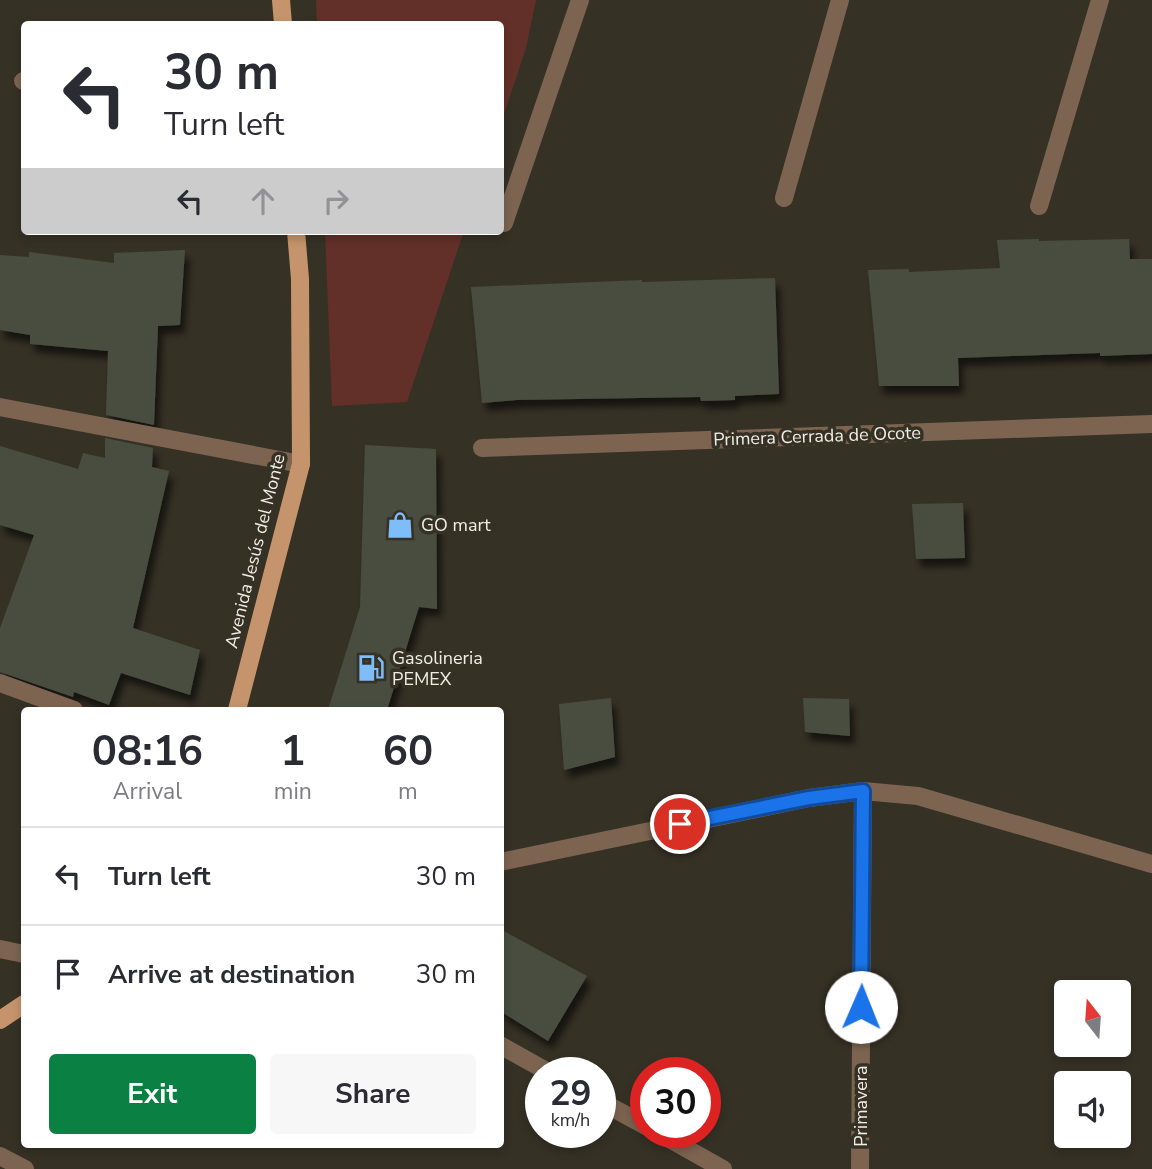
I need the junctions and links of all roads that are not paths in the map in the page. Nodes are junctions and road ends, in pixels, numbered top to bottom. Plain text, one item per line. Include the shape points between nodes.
1 (281, 0) edge
2 (580, 0) edge
3 (840, 0) edge
4 (1100, 0) edge
5 (283, 21) edge
6 (784, 198) dead end
7 (1039, 205) dead end
8 (504, 223) dead end
9 (296, 235) edge
10 (0, 407) edge
11 (1152, 424) edge
12 (482, 448) dead end
13 (301, 464) junction
14 (0, 683) edge
15 (66, 707) edge
16 (238, 707) edge
17 (863, 791) junction
18 (504, 861) edge
19 (1152, 864) edge
20 (0, 949) edge
21 (21, 953) edge
22 (21, 1006) edge
23 (0, 1020) edge
24 (504, 1047) edge
25 (525, 1059) edge
26 (686, 1148) edge
27 (0, 1156) edge
28 (25, 1169) edge
29 (723, 1169) edge
30 (860, 1169) edge

1 - 5 main road
2 - 8 street
3 - 6 street
4 - 7 street
9 - 13 main road, Avenida Jesús del Monte
10 - 13 street
11 - 12 street, Primera Cerrada de Ocote
13 - 16 main road, Avenida Jesús del Monte
14 - 15 street
17 - 18 street
17 - 19 street via 918,796
17 - 30 street, Primavera
20 - 21 street
22 - 23 main road
24 - 25 street
26 - 29 street
27 - 28 street

